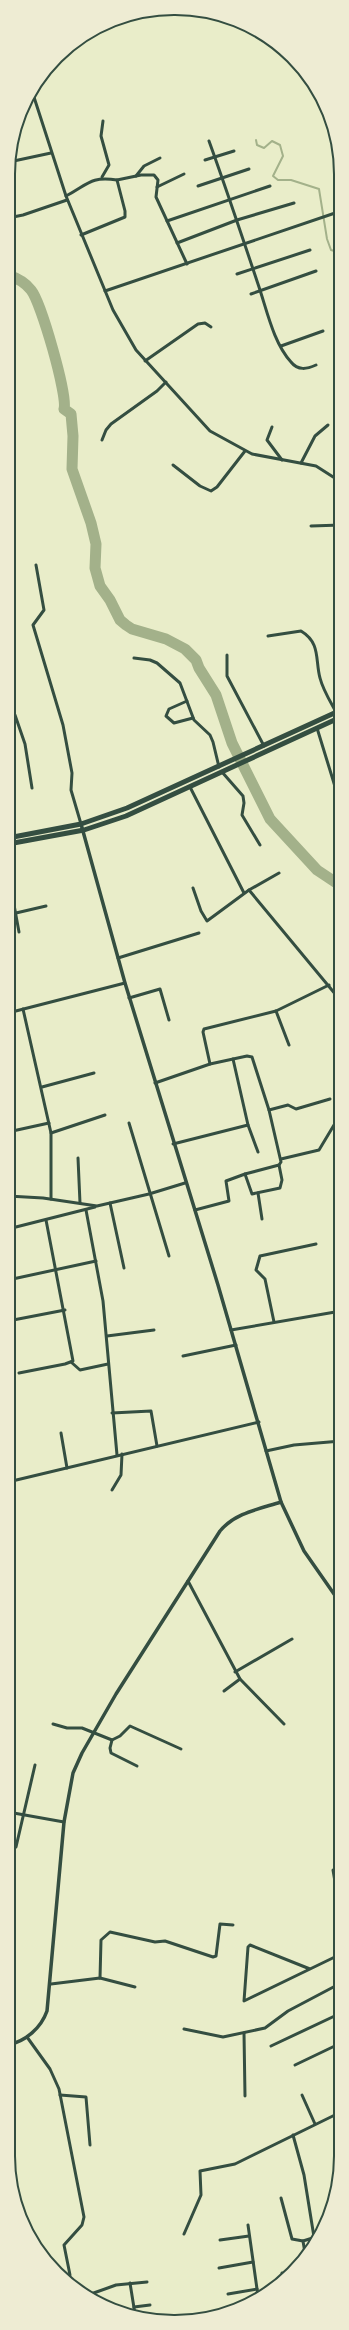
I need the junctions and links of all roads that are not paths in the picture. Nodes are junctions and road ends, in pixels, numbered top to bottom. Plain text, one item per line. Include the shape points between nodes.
1 (34, 99) edge
2 (103, 121) dead end
3 (209, 141) dead end
4 (234, 151) dead end
5 (51, 153) junction
6 (215, 157) junction
7 (160, 158) dead end
8 (205, 160) dead end
9 (15, 161) edge
10 (249, 169) dead end
11 (184, 174) dead end
12 (136, 176) junction
13 (102, 178) junction
14 (222, 178) junction
15 (117, 180) junction
16 (157, 186) junction
17 (198, 186) dead end
18 (270, 186) dead end
19 (67, 198) junction
20 (230, 200) junction
21 (294, 203) dead end
22 (334, 214) edge
23 (15, 217) edge
24 (237, 220) junction
25 (167, 221) junction
26 (81, 234) junction
27 (177, 243) junction
28 (244, 244) junction
29 (310, 250) dead end
30 (186, 264) junction
31 (253, 269) junction
32 (316, 271) dead end
33 (237, 274) dead end
34 (104, 291) junction
35 (260, 291) junction
36 (251, 294) dead end
37 (211, 327) dead end
38 (323, 331) dead end
39 (281, 346) junction
40 (145, 361) junction
41 (316, 365) dead end
42 (166, 382) junction
43 (328, 425) dead end
44 (272, 427) dead end
45 (102, 440) dead end
46 (245, 451) junction
47 (282, 460) junction
48 (301, 463) junction
49 (173, 464) dead end
50 (334, 477) edge
51 (334, 525) edge
52 (310, 526) dead end
53 (36, 565) dead end
54 (268, 636) dead end
55 (227, 655) dead end
56 (134, 658) dead end
57 (187, 701) junction
58 (334, 703) edge
59 (334, 713) edge
60 (15, 715) edge
61 (193, 718) junction
62 (334, 720) edge
63 (317, 728) junction
64 (266, 748) junction
65 (256, 753) junction
66 (221, 766) junction
67 (224, 772) junction
68 (334, 783) edge
69 (190, 787) junction
70 (32, 788) dead end
71 (81, 824) junction
72 (84, 830) junction
73 (15, 837) edge
74 (15, 843) edge
75 (260, 845) dead end
76 (279, 873) dead end
77 (193, 888) dead end
78 (249, 890) junction
79 (244, 893) junction
80 (46, 906) dead end
81 (15, 908) edge
82 (16, 913) junction
83 (19, 932) dead end
84 (199, 933) dead end
85 (118, 958) junction
86 (125, 983) junction
87 (329, 985) junction
88 (334, 992) edge
89 (129, 998) junction
90 (23, 1009) junction
91 (15, 1011) edge
92 (276, 1012) junction
93 (169, 1020) dead end
94 (289, 1045) dead end
95 (233, 1059) junction
96 (210, 1064) junction
97 (94, 1073) dead end
98 (155, 1083) junction
99 (42, 1087) junction
100 (330, 1099) dead end
101 (269, 1110) junction
102 (105, 1115) dead end
103 (49, 1123) junction
104 (129, 1123) dead end
105 (248, 1125) junction
106 (334, 1125) edge
107 (15, 1130) edge
108 (51, 1133) junction
109 (173, 1144) junction
110 (258, 1152) dead end
111 (78, 1158) dead end
112 (281, 1159) junction
113 (279, 1165) junction
114 (244, 1174) junction
115 (186, 1183) junction
116 (258, 1193) junction
117 (149, 1194) junction
118 (15, 1196) edge
119 (51, 1199) junction
120 (80, 1203) junction
121 (110, 1203) junction
122 (97, 1206) junction
123 (86, 1210) junction
124 (195, 1210) junction
125 (262, 1219) dead end
126 (46, 1220) junction
127 (15, 1227) edge
128 (316, 1244) dead end
129 (169, 1256) dead end
130 (96, 1261) junction
131 (124, 1268) dead end
132 (56, 1270) junction
133 (15, 1279) edge
134 (65, 1310) junction
135 (334, 1312) edge
136 (15, 1320) edge
137 (274, 1322) junction
138 (154, 1330) dead end
139 (231, 1330) junction
140 (107, 1336) junction
141 (236, 1345) junction
142 (183, 1356) dead end
143 (71, 1362) junction
144 (108, 1364) junction
145 (19, 1373) dead end
146 (112, 1413) junction
147 (259, 1422) junction
148 (61, 1433) dead end
149 (334, 1442) edge
150 (157, 1446) junction
151 (266, 1451) junction
152 (122, 1454) junction
153 (117, 1456) junction
154 (67, 1468) junction
155 (15, 1480) edge
156 (112, 1490) dead end
157 (281, 1502) junction
158 (188, 1581) junction
159 (334, 1594) edge
160 (292, 1639) dead end
161 (235, 1672) junction
162 (240, 1679) junction
163 (224, 1692) dead end
164 (53, 1724) dead end
165 (284, 1724) dead end
166 (94, 1731) junction
167 (112, 1740) junction
168 (181, 1749) dead end
169 (35, 1765) dead end
170 (137, 1766) dead end
171 (15, 1813) edge
172 (24, 1814) junction
173 (64, 1822) junction
174 (15, 1848) edge
175 (233, 1925) dead end
176 (334, 1957) edge
177 (310, 1969) junction
178 (100, 1978) junction
179 (51, 1984) junction
180 (135, 1987) dead end
181 (334, 1988) edge
182 (334, 2016) edge
183 (184, 2029) dead end
184 (244, 2033) junction
185 (26, 2037) junction
186 (15, 2042) edge
187 (271, 2046) dead end
188 (334, 2046) edge
189 (295, 2066) dead end
190 (60, 2095) junction
191 (302, 2095) dead end
192 (245, 2096) dead end
193 (334, 2115) edge
194 (314, 2124) junction
195 (293, 2135) junction
196 (90, 2145) dead end
197 (281, 2198) dead end
198 (248, 2225) dead end
199 (184, 2234) dead end
200 (314, 2234) edge
201 (249, 2236) junction
202 (311, 2238) edge
203 (220, 2240) dead end
204 (303, 2241) junction
205 (304, 2248) edge
206 (253, 2262) junction
207 (219, 2268) dead end
208 (70, 2275) dead end
209 (147, 2282) dead end
210 (130, 2283) junction
211 (257, 2289) joint
212 (94, 2293) edge
213 (228, 2294) dead end
214 (150, 2305) dead end
215 (134, 2307) junction
216 (134, 2310) edge

1 - 5 street
2 - 13 street via 101,136 110,165
3 - 6 street
4 - 6 street
5 - 9 street
5 - 19 street
6 - 8 street
6 - 14 street
7 - 12 street via 144,166
10 - 14 street
11 - 16 street
12 - 15 street
12 - 16 street via 156,176
13 - 15 street
13 - 19 street via 82,185
14 - 17 street
14 - 20 street
15 - 26 street via 126,211 125,217
16 - 25 street via 156,197
18 - 20 street
19 - 23 street via 29,214
19 - 26 street
20 - 24 street
20 - 25 street
21 - 24 street
22 - 28 street
24 - 27 street
24 - 28 street
25 - 27 street
26 - 34 street
27 - 30 street
28 - 30 street
28 - 31 street
29 - 31 street
30 - 34 street
31 - 33 street
31 - 35 street
32 - 35 street
34 - 40 street via 129,340
35 - 36 street
35 - 39 street
37 - 40 street via 205,323 198,324
38 - 39 street
39 - 41 street via 292,364 298,368
40 - 42 street
42 - 45 street via 157,392 112,424
42 - 46 street via 203,425
43 - 48 street via 315,436
44 - 47 street via 267,440
46 - 47 street
46 - 49 street via 218,487 211,491 200,486
47 - 48 street
48 - 50 street via 325,470
51 - 52 street
53 - 71 street via 44,610 34,622 34,628 63,725 72,773 70,790
54 - 58 street via 301,632 313,640 320,677
55 - 64 street via 227,676
56 - 57 street via 150,660 163,668 180,683
57 - 61 street
57 - 61 street via 169,709 166,716 174,723
59 - 64 highway
60 - 70 street via 25,744
61 - 66 street via 210,735
62 - 63 highway
63 - 64 highway
63 - 68 street
64 - 65 highway
65 - 66 highway
65 - 67 highway
66 - 71 highway via 127,808
67 - 69 highway
67 - 75 street via 243,796 242,815
69 - 72 highway via 126,816
69 - 79 street
71 - 72 street
71 - 73 highway
72 - 74 highway
72 - 85 street
76 - 78 street
77 - 79 street via 207,921
78 - 79 street
78 - 87 street
80 - 82 street
81 - 82 street
82 - 83 street
84 - 85 street
85 - 86 street
86 - 89 street
86 - 90 street
87 - 88 street
87 - 92 street
89 - 93 street via 160,988
89 - 98 street
90 - 91 street
90 - 99 street
92 - 94 street
92 - 96 street via 204,1029
95 - 96 street
95 - 101 street via 252,1057
95 - 105 street
96 - 98 street
97 - 99 street
98 - 109 street
99 - 103 street
100 - 101 street via 296,1109 288,1105
101 - 112 street
102 - 108 street
103 - 107 street
103 - 108 street
104 - 117 street
105 - 109 street
105 - 110 street
106 - 112 street via 319,1150
108 - 119 street
109 - 115 street
111 - 120 street
112 - 113 street
113 - 114 street
113 - 116 street via 282,1187
114 - 116 street via 251,1193
114 - 124 street via 226,1181 229,1201
115 - 117 street
115 - 124 street
116 - 125 street
117 - 121 street
117 - 129 street
118 - 119 street
119 - 120 street
120 - 122 street
121 - 122 street
121 - 131 street
122 - 123 street
123 - 126 street
123 - 130 street
124 - 139 street
126 - 127 street
126 - 132 street
128 - 137 street via 260,1256 256,1270 265,1279
130 - 132 street
130 - 140 street
132 - 133 street
132 - 134 street
134 - 136 street
134 - 143 street via 73,1359
135 - 137 street
137 - 139 street
138 - 140 street
139 - 141 street
140 - 144 street
141 - 142 street
141 - 147 street
143 - 144 street via 80,1370
143 - 145 street
144 - 146 street
146 - 150 street via 151,1411
146 - 153 street
147 - 150 street
147 - 151 street
148 - 154 street
149 - 151 street via 294,1445
150 - 152 street
151 - 157 street
152 - 153 street
152 - 156 street via 121,1475
153 - 154 street
154 - 155 street
157 - 158 street via 249,1512 226,1524
157 - 159 street via 301,1546
158 - 161 street
158 - 166 street
160 - 161 street
161 - 162 street
162 - 163 street
162 - 165 street
164 - 166 street via 67,1728 77,1726
166 - 167 street
166 - 173 street via 73,1773
167 - 168 street via 130,1726
167 - 170 street via 111,1753
169 - 172 street
171 - 172 street
172 - 173 street
172 - 174 street
173 - 179 street
175 - 178 street via 220,1924 216,1956 213,1957 165,1941 155,1942 110,1932 102,1940
176 - 177 street
177 - 177 street via 257,1995 244,2001 250,1945
178 - 179 street
178 - 180 street
179 - 185 street via 45,2018
181 - 184 street via 280,2015 270,2026
182 - 187 street
183 - 184 street via 223,2037
184 - 192 street
185 - 186 street
185 - 190 street via 56,2079
188 - 189 street
190 - 196 street via 86,2097
190 - 208 street via 84,2217 82,2225 64,2245
191 - 194 street
193 - 194 street
194 - 195 street
195 - 199 street via 235,2164 200,2171 201,2195
195 - 200 street via 304,2175
197 - 204 street via 291,2236 295,2240
198 - 201 street
201 - 203 street
201 - 206 street
202 - 204 street
204 - 205 street
206 - 207 street
206 - 211 street
209 - 210 street
210 - 212 street
210 - 215 street
211 - 213 street
214 - 215 street
215 - 216 street

